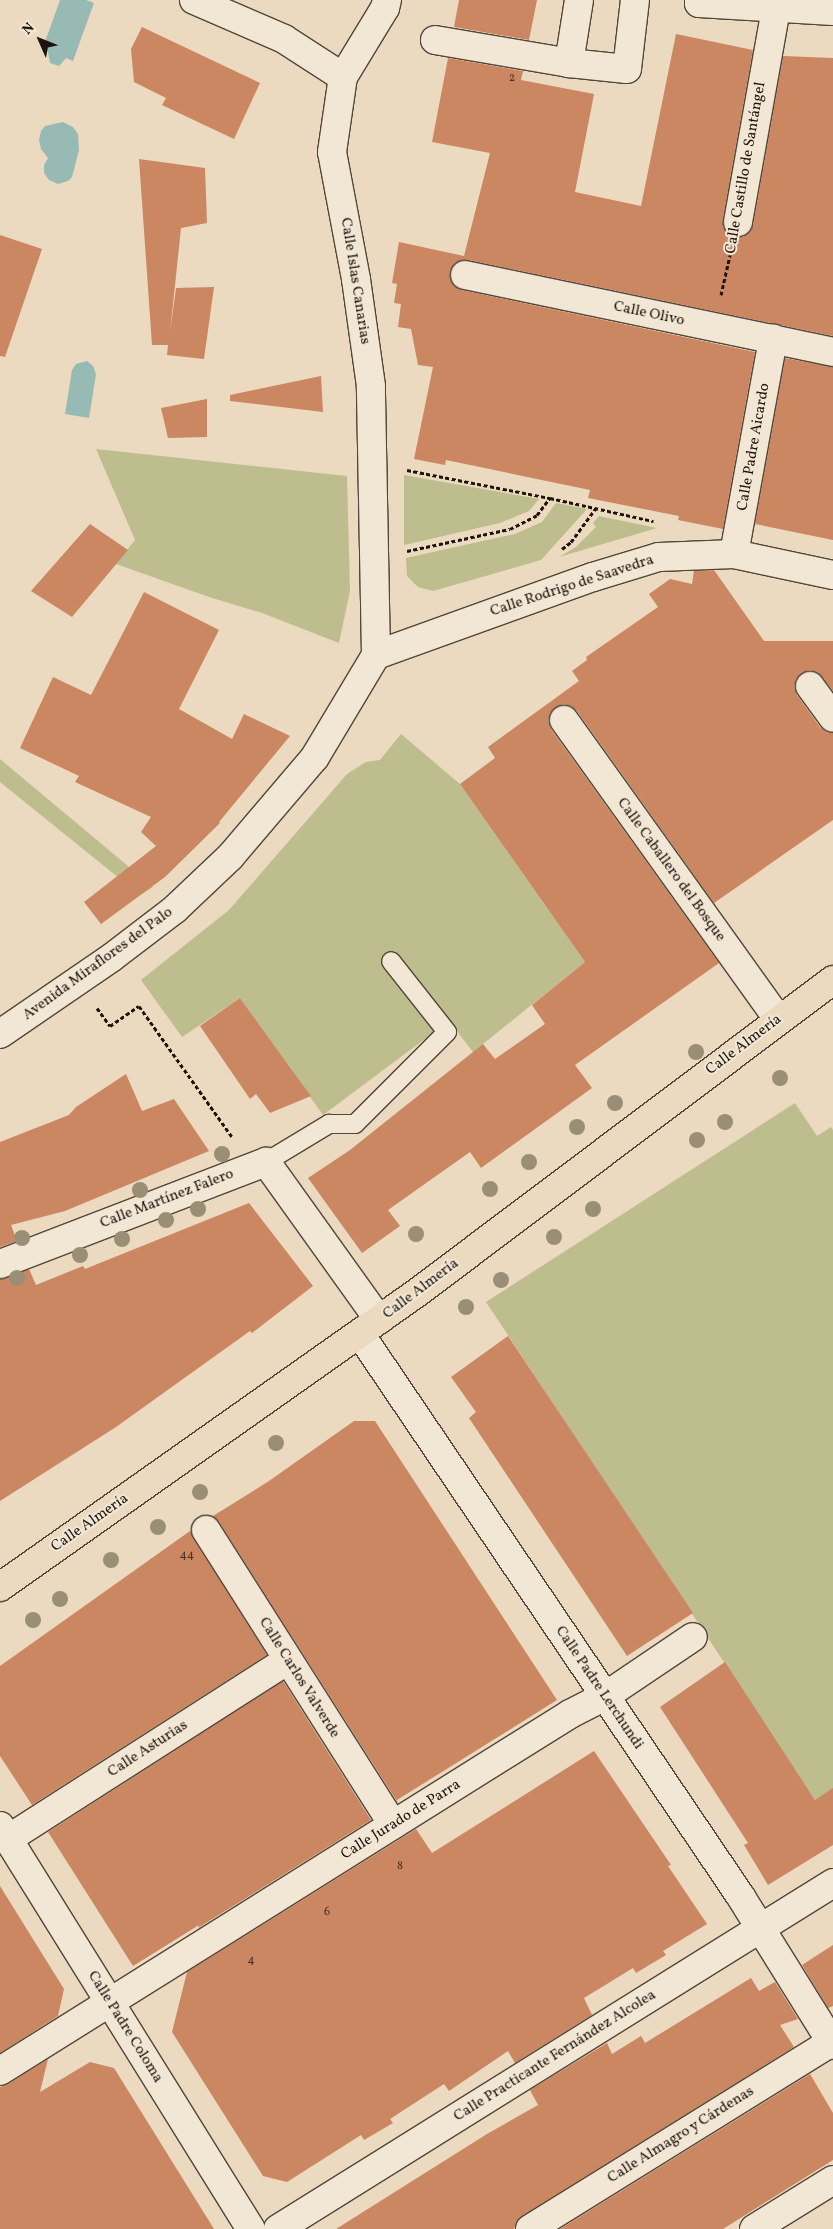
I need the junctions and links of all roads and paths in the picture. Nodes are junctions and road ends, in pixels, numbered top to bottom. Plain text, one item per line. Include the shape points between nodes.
1 (194, 0) edge
2 (387, 0) edge
3 (579, 0) edge
4 (635, 0) edge
5 (699, 1) edge
6 (776, 9) junction
7 (833, 11) edge
8 (435, 40) dead end
9 (569, 62) junction
10 (344, 77) junction
11 (738, 222) joint
12 (465, 275) dead end
13 (713, 327) junction
14 (773, 339) junction
15 (833, 352) edge
16 (399, 468) dead end
17 (550, 498) junction
18 (596, 508) junction
19 (658, 522) dead end
20 (399, 553) dead end
21 (557, 554) dead end
22 (734, 554) junction
23 (833, 575) edge
24 (376, 654) junction
25 (810, 686) dead end
26 (833, 718) edge
27 (564, 720) dead end
28 (391, 961) dead end
29 (833, 980) edge
30 (94, 1003) dead end
31 (778, 1019) junction
32 (0, 1034) edge
33 (237, 1145) dead end
34 (266, 1162) junction
35 (0, 1264) edge
36 (370, 1327) junction
37 (206, 1530) dead end
38 (0, 1587) edge
39 (693, 1637) dead end
40 (288, 1660) junction
41 (604, 1697) junction
42 (393, 1825) junction
43 (4, 1832) edge
44 (833, 1883) edge
45 (759, 1927) junction
46 (110, 2003) junction
47 (832, 2043) edge
48 (0, 2071) edge
49 (833, 2180) edge
50 (251, 2229) edge
51 (278, 2229) edge
52 (530, 2229) edge
53 (754, 2229) edge

1 - 10 street via 284,39
2 - 10 street
3 - 9 street
4 - 9 street via 627,69
5 - 6 street
6 - 7 street
6 - 11 street, Calle Castillo de Santángel
8 - 9 street
10 - 24 street, Calle Islas Canarias via 332,152 356,278 371,386
11 - 13 path, Calle Castillo de Santángel
12 - 13 street, Calle Olivo
13 - 14 street, Calle Olivo
14 - 15 street, Calle Olivo
14 - 22 street, Calle Padre Aicardo
16 - 17 path
17 - 18 path
17 - 20 path via 537,516 510,529
18 - 19 path
18 - 21 path via 571,542
22 - 23 street, Calle Rodrigo de Saavedra
22 - 24 street, Calle Rodrigo de Saavedra via 659,557
24 - 32 street, Avenida Miraflores del Palo via 315,757 230,857 175,909 111,958
25 - 26 street
27 - 31 street, Calle Caballero del Bosque
28 - 34 lane, Calle Martínez Falero via 447,1032 355,1124 329,1124
29 - 31 main road, Calle Almería
30 - 33 path via 110,1026 139,1006
31 - 36 main road, Calle Almería
34 - 35 street, Calle Martínez Falero
34 - 36 street, Calle Padre Lerchundi
36 - 38 main road, Calle Almería
36 - 41 street, Calle Padre Lerchundi
37 - 40 street, Calle Carlos Valverde
39 - 41 street, Calle Jurado de Parra
40 - 42 street, Calle Carlos Valverde
40 - 43 street, Calle Asturias
41 - 42 street, Calle Jurado de Parra via 570,1714
41 - 45 street, Calle Padre Lerchundi
42 - 46 street, Calle Jurado de Parra
43 - 46 street, Calle Padre Coloma
44 - 45 street, Calle Practicante Fernández Alcolea
45 - 47 street, Calle Padre Lerchundi
45 - 51 street, Calle Practicante Fernández Alcolea
46 - 48 street, Calle Jurado de Parra
46 - 50 street, Calle Padre Coloma
47 - 52 street, Calle Almagro y Cárdenas
49 - 53 street

